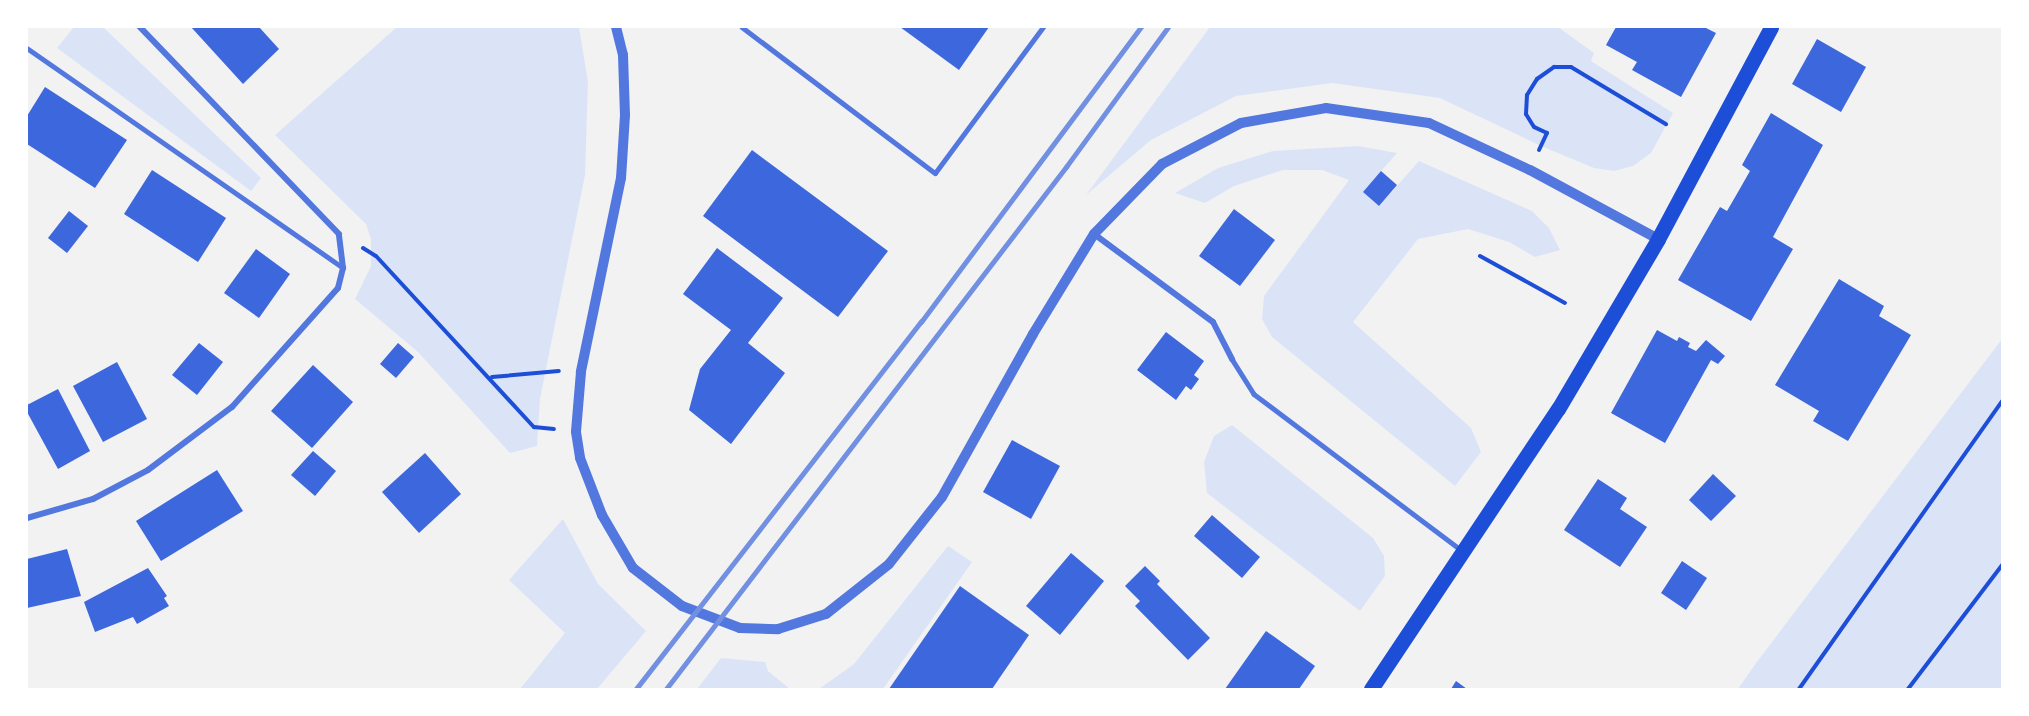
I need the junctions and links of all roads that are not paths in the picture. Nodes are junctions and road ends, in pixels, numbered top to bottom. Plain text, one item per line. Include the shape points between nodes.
1 (140, 27) edge
2 (616, 27) edge
3 (742, 27) edge
4 (1043, 27) edge
5 (1771, 27) edge
6 (27, 48) edge
7 (1094, 234) junction
8 (1659, 239) junction
9 (343, 268) junction
10 (1232, 359) joint
11 (27, 518) edge
12 (1466, 553) junction
13 (1371, 689) edge

1 - 9 street via 339,234
2 - 7 street via 623,55 625,105 621,178 581,372 576,432 580,458 602,515 633,568 682,606 740,628 778,629 826,614 889,564 942,497
3 - 4 lane via 935,173
5 - 8 main road
6 - 9 lane
7 - 8 street via 1162,164 1241,123 1326,108 1429,123 1530,170
7 - 10 street via 1213,322
8 - 12 main road via 1532,452
9 - 11 street via 338,288 232,407 148,470 93,499
10 - 12 lane via 1254,394
12 - 13 main road

